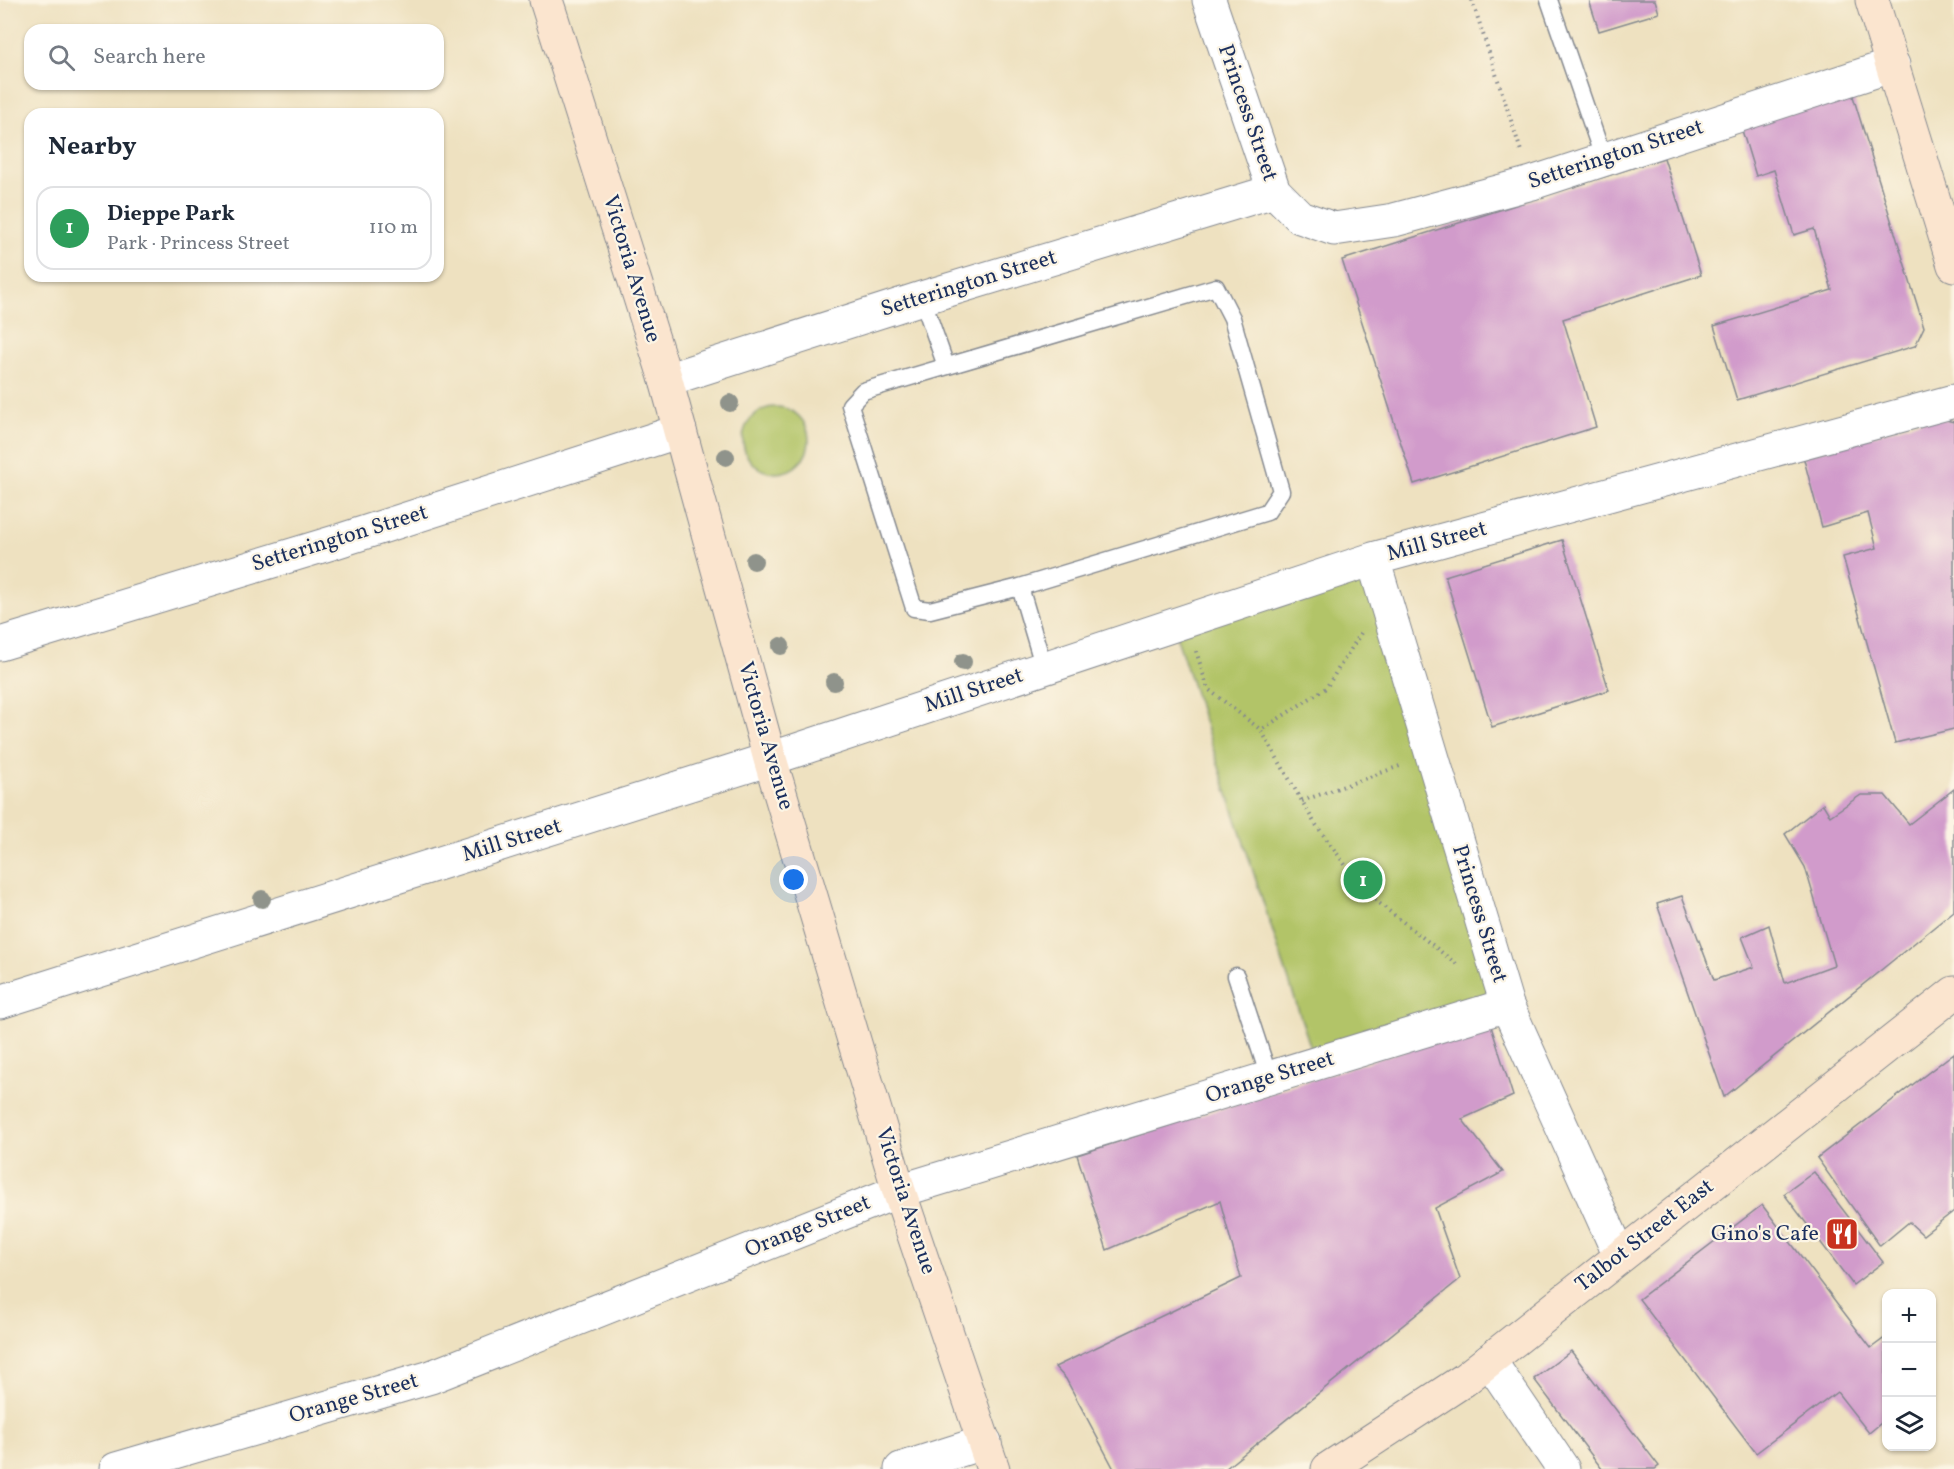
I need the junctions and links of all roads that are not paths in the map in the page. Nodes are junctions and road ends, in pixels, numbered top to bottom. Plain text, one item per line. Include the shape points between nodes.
1 (546, 0) edge
2 (1209, 0) edge
3 (1549, 0) edge
4 (1872, 0) edge
5 (1893, 65) junction
6 (1604, 160) junction
7 (1274, 191) junction
8 (1334, 229) joint
9 (1954, 265) edge
10 (922, 298) junction
11 (946, 366) junction
12 (666, 380) junction
13 (1954, 400) edge
14 (680, 431) junction
15 (1373, 559) junction
16 (1020, 587) junction
17 (0, 644) edge
18 (1044, 668) junction
19 (770, 759) junction
20 (1236, 976) dead end
21 (1954, 993) edge
22 (0, 1002) edge
23 (1507, 1005) junction
24 (1269, 1077) junction
25 (899, 1191) junction
26 (1620, 1256) junction
27 (1490, 1359) junction
28 (989, 1455) edge
29 (116, 1469) edge
30 (901, 1469) edge
31 (1328, 1469) edge
32 (1563, 1469) edge

1 - 12 street, Victoria Avenue
2 - 7 street, Princess Street
3 - 6 lane
4 - 5 street
5 - 6 street, Setterington Street
5 - 9 street
6 - 8 street, Setterington Street via 1394,220
7 - 8 street, Princess Street via 1300,217
7 - 10 street, Setterington Street
10 - 11 lane
10 - 12 street, Setterington Street
11 - 16 lane via 863,391 850,405 914,608 930,610
11 - 16 lane via 1216,287 1233,318 1281,491 1267,512
12 - 14 street, Victoria Avenue
13 - 15 street, Mill Street
14 - 17 street, Setterington Street
14 - 19 street, Victoria Avenue
15 - 18 street, Mill Street
15 - 23 street, Princess Street
16 - 18 lane
18 - 19 street, Mill Street
19 - 22 street, Mill Street
19 - 25 street, Victoria Avenue
20 - 24 lane
21 - 26 street, Talbot Street East
23 - 24 street, Orange Street
23 - 26 street, Princess Street
24 - 25 street, Orange Street
25 - 28 street, Victoria Avenue
25 - 29 street, Orange Street via 431,1377
26 - 27 street, Talbot Street East
27 - 31 street, Talbot Street East
27 - 32 street
28 - 30 street

